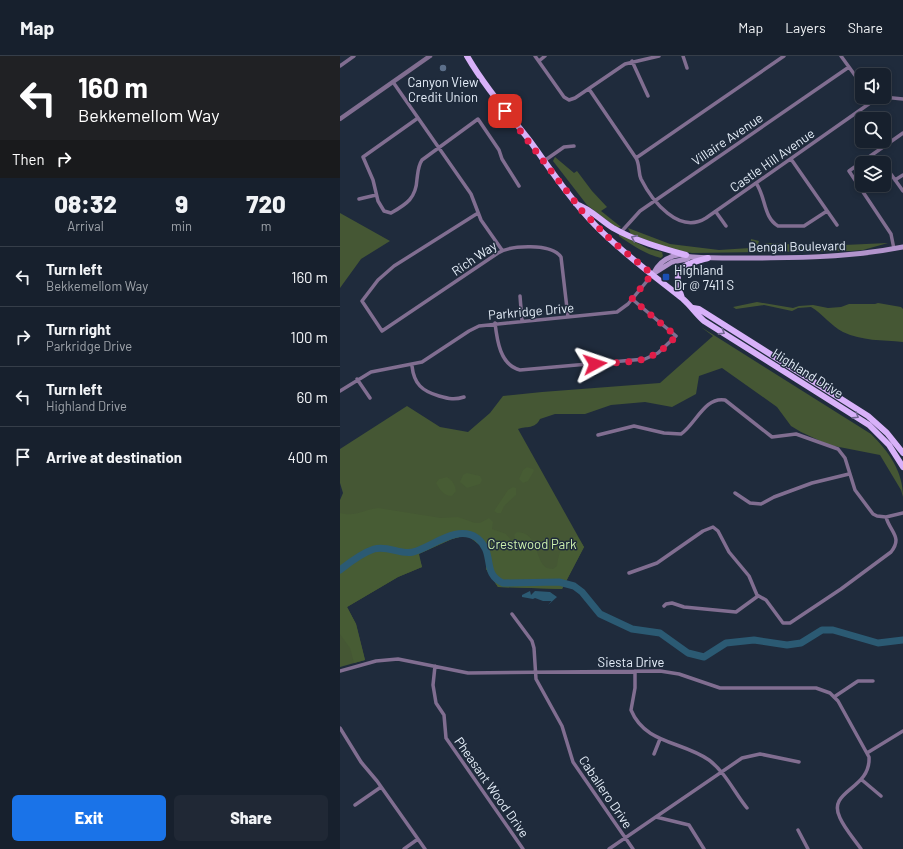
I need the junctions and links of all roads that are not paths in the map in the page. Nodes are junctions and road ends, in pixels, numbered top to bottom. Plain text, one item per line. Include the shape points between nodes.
1 (354, 56) edge
2 (430, 56) edge
3 (467, 56) edge
4 (535, 56) edge
5 (545, 56) edge
6 (659, 56) edge
7 (683, 56) edge
8 (784, 56) edge
9 (842, 56) edge
10 (539, 61) junction
11 (632, 62) junction
12 (340, 66) edge
13 (849, 67) junction
14 (687, 68) dead end
15 (855, 75) edge
16 (393, 82) junction
17 (589, 89) junction
18 (648, 96) dead end
19 (891, 98) edge
20 (903, 99) edge
21 (870, 104) edge
22 (418, 118) junction
23 (340, 119) edge
24 (903, 133) edge
25 (574, 146) dead end
26 (439, 148) junction
27 (636, 158) junction
28 (791, 159) junction
29 (544, 161) junction
30 (891, 174) edge
31 (903, 175) edge
32 (895, 180) junction
33 (756, 184) junction
34 (519, 186) dead end
35 (903, 191) edge
36 (376, 196) junction
37 (360, 199) dead end
38 (656, 200) junction
39 (575, 203) junction
40 (827, 211) junction
41 (716, 212) junction
42 (478, 213) junction
43 (837, 225) dead end
44 (726, 226) dead end
45 (621, 232) junction
46 (903, 247) edge
47 (894, 249) junction
48 (502, 250) junction
49 (688, 256) junction
50 (708, 258) junction
51 (652, 274) junction
52 (520, 296) dead end
53 (632, 299) junction
54 (683, 299) junction
55 (693, 308) junction
56 (568, 317) junction
57 (522, 321) junction
58 (495, 324) junction
59 (412, 366) junction
60 (357, 379) junction
61 (340, 391) edge
62 (464, 397) dead end
63 (370, 398) dead end
64 (598, 435) dead end
65 (903, 453) edge
66 (903, 467) edge
67 (849, 474) junction
68 (735, 493) dead end
69 (903, 513) edge
70 (886, 517) junction
71 (629, 573) dead end
72 (758, 596) junction
73 (664, 606) dead end
74 (512, 614) dead end
75 (435, 666) junction
76 (340, 671) edge
77 (635, 671) junction
78 (535, 672) junction
79 (873, 681) dead end
80 (834, 697) junction
81 (340, 728) edge
82 (903, 731) edge
83 (342, 736) edge
84 (660, 739) junction
85 (868, 753) junction
86 (654, 754) dead end
87 (800, 762) dead end
88 (721, 772) junction
89 (862, 780) junction
90 (381, 787) junction
91 (881, 796) dead end
92 (355, 805) dead end
93 (747, 808) dead end
94 (656, 817) junction
95 (798, 830) dead end
96 (625, 838) junction
97 (418, 839) junction
98 (404, 849) edge
99 (425, 849) edge
100 (523, 849) edge
101 (609, 849) edge
102 (633, 849) edge
103 (704, 849) edge
104 (808, 849) edge
105 (861, 849) edge

1 - 12 street
2 - 16 street
3 - 29 main road, Highland Drive
4 - 10 street
5 - 10 street
6 - 11 street
7 - 14 street
8 - 27 street
9 - 13 street
10 - 17 street via 564,97 569,100
11 - 17 street
11 - 18 street
13 - 15 street
13 - 38 street, Villaire Avenue
16 - 22 street
16 - 23 street
17 - 27 street
19 - 20 street, Castle Hill Avenue
21 - 28 street, Castle Hill Avenue
22 - 26 street
22 - 36 street via 363,158 373,180
24 - 47 street via 849,171 891,234
25 - 29 street via 564,147
26 - 34 street via 478,119
26 - 36 street via 425,157 419,165 416,189 413,197 404,206 392,213 384,211
26 - 42 street via 471,194
27 - 38 street, Castle Hill Avenue via 640,177
28 - 33 street, Castle Hill Avenue
28 - 40 street
29 - 39 main road, Highland Drive
30 - 32 street
31 - 32 street
32 - 35 street
33 - 40 street via 763,196 768,216 778,226 804,226
33 - 41 street, Castle Hill Avenue
36 - 37 street
38 - 41 street, Castle Hill Avenue via 665,212 674,218 691,222 702,221
38 - 45 street, Villaire Avenue via 636,214
39 - 45 main road via 587,207 603,222
39 - 51 main road, Highland Drive via 604,234
40 - 43 street
41 - 44 street
42 - 48 street
42 - 48 street, Rich Way via 394,266 378,280 362,301 375,323 382,331 392,326
49 -> 45 main road via 648,244
46 - 47 main road, Bengal Boulevard
47 - 50 main road, Bengal Boulevard via 850,256
48 - 56 street, Rich Way via 518,247 550,249 558,253 563,262
49 - 50 main road, Bengal Boulevard
49 - 51 main road, Bengal Boulevard via 687,259 672,262
50 - 54 main road via 689,263 678,271 677,280
51 - 53 street, Parkridge Drive
51 - 54 main road, Highland Drive
52 - 57 street
53 - 56 street, Parkridge Drive via 617,312
53 - 58 street via 676,336 658,353 645,359 520,370 512,367 501,352 497,343
54 - 55 main road, Highland Drive
55 - 65 main road, Highland Drive via 699,309 868,416 887,433
55 -> 66 main road, Highland Drive via 695,314 713,327 869,425 889,445
56 - 57 street, Parkridge Drive
57 - 58 street, Parkridge Drive
58 - 59 street, Parkridge Drive via 474,328 429,359
59 - 60 street, Parkridge Drive via 378,370
59 - 62 street via 415,382 425,392 456,400
60 - 61 street, Parkridge Drive
60 - 63 street
64 - 67 street via 634,426 664,434 681,434 710,403 722,399 772,437 796,434 838,449 844,455
67 - 68 street via 812,484 761,504 750,503
67 - 70 street via 855,490 870,510 877,516
69 - 70 street
70 - 72 street via 897,539 897,544 891,552 794,622 783,623 766,600
71 - 72 street via 657,563 702,531 713,527 749,576
72 - 73 street via 736,612 684,607 672,603
74 - 78 street, Caballero Drive via 532,641
75 - 76 street, Siesta Drive via 398,659 376,661
75 - 78 street, Siesta Drive via 468,673
75 - 100 street, Pheasant Wood Drive via 433,685 436,703 444,715 446,738
77 - 78 street, Siesta Drive
77 - 80 street, Siesta Drive via 670,672 720,688 816,688
77 - 84 street via 632,712 644,729
78 - 96 street, Caballero Drive via 540,687 562,726 573,762
79 - 80 street via 858,681
80 - 85 street
81 - 83 street
82 - 85 street
83 - 90 street
84 - 86 street
84 - 88 street via 699,754
85 - 89 street via 869,766
87 - 88 street via 760,754 742,758
88 - 93 street
88 - 94 street
89 - 91 street
89 - 105 street via 842,796 838,807 839,818
90 - 92 street
90 - 97 street
94 - 96 street
94 - 103 street via 689,824
95 - 104 street
96 - 101 street
96 - 102 street, Caballero Drive
97 - 98 street
97 - 99 street

